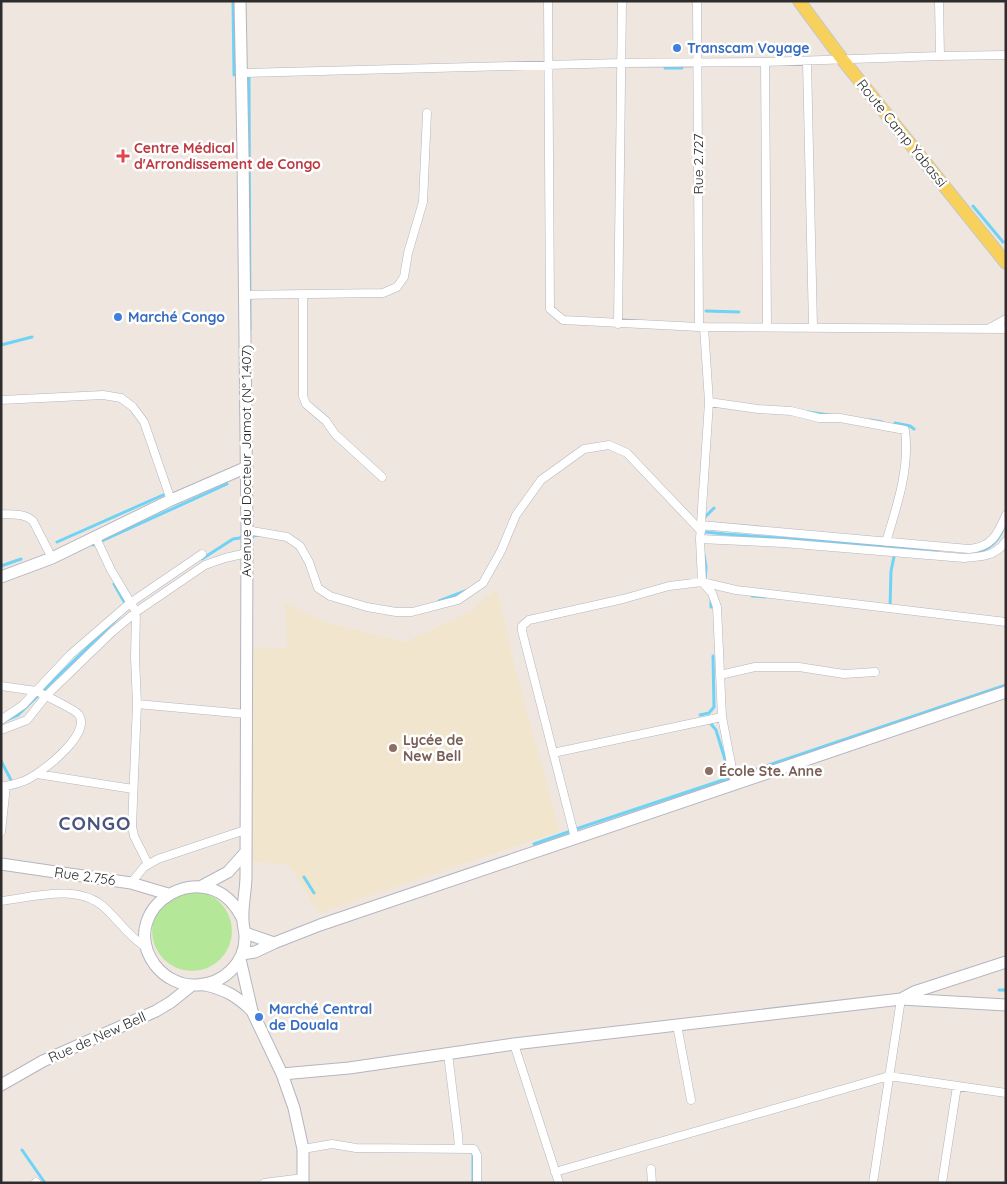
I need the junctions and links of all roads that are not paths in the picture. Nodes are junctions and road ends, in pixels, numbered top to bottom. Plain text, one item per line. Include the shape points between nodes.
1 (240, 1) edge
2 (548, 1) edge
3 (622, 1) edge
4 (697, 1) edge
5 (799, 1) edge
6 (938, 1) edge
7 (1006, 55) edge
8 (940, 56) junction
9 (842, 59) junction
10 (807, 61) junction
11 (697, 62) junction
12 (765, 62) junction
13 (622, 63) junction
14 (548, 65) junction
15 (242, 73) junction
16 (427, 113) dead end
17 (1006, 263) edge
18 (245, 295) junction
19 (303, 295) junction
20 (1006, 319) edge
21 (618, 324) junction
22 (702, 327) junction
23 (767, 327) junction
24 (812, 327) junction
25 (1006, 329) edge
26 (986, 330) junction
27 (1, 400) edge
28 (709, 402) junction
29 (247, 467) junction
30 (382, 477) dead end
31 (171, 500) junction
32 (1, 514) edge
33 (1006, 515) edge
34 (701, 532) junction
35 (95, 536) junction
36 (247, 540) junction
37 (1006, 541) edge
38 (886, 542) junction
39 (202, 554) dead end
40 (52, 558) junction
41 (1, 577) edge
42 (702, 582) junction
43 (130, 603) junction
44 (136, 612) junction
45 (1006, 622) edge
46 (875, 672) dead end
47 (720, 676) junction
48 (1, 686) edge
49 (36, 691) junction
50 (1006, 692) edge
51 (46, 696) junction
52 (137, 704) junction
53 (246, 714) junction
54 (722, 717) junction
55 (1, 720) edge
56 (1, 730) edge
57 (553, 753) junction
58 (37, 774) junction
59 (735, 784) junction
60 (3, 786) edge
61 (133, 789) junction
62 (246, 830) junction
63 (1, 832) edge
64 (575, 838) junction
65 (245, 854) junction
66 (1, 864) edge
67 (148, 864) junction
68 (131, 883) junction
69 (200, 887) junction
70 (168, 894) junction
71 (1, 901) edge
72 (243, 920) junction
73 (245, 933) junction
74 (274, 942) junction
75 (147, 948) junction
76 (241, 956) junction
77 (1006, 962) edge
78 (205, 985) junction
79 (191, 986) junction
80 (901, 999) junction
81 (1006, 1005) edge
82 (252, 1011) junction
83 (677, 1025) junction
84 (514, 1044) junction
85 (448, 1054) junction
86 (282, 1074) junction
87 (889, 1076) junction
88 (1, 1085) edge
89 (957, 1086) junction
90 (1006, 1093) edge
91 (691, 1100) dead end
92 (303, 1149) junction
93 (459, 1149) junction
94 (651, 1169) dead end
95 (555, 1172) junction
96 (303, 1181) edge
97 (264, 1183) edge
98 (477, 1183) edge
99 (558, 1183) edge
100 (652, 1183) edge
101 (873, 1183) edge
102 (942, 1183) edge

1 - 15 street, Avenue du Docteur Jamot (N° 1.407)
2 - 14 street
3 - 13 street
4 - 11 street, Rue 2.727
5 - 9 main road, Route Camp Yabassi
6 - 8 street
7 - 8 street
8 - 9 street
9 - 10 street
9 - 17 main road, Route Camp Yabassi
10 - 12 street
10 - 24 street
11 - 12 street
11 - 13 street
11 - 22 street, Rue 2.727
12 - 23 street
13 - 14 street
13 - 21 street
14 - 15 street
14 - 21 street via 550,309 563,320
15 - 18 street, Avenue du Docteur Jamot (N° 1.407)
16 - 19 street via 423,202 404,277 397,287 383,293
18 - 19 street
18 - 29 street, Avenue du Docteur Jamot (N° 1.407)
19 - 30 street via 303,396 306,404
20 - 26 street
21 - 22 street
22 - 23 street
22 - 28 street, Rue 2.727
23 - 24 street
24 - 26 street
25 - 26 street
27 - 31 street via 103,395 121,398 144,422
28 - 34 street, Rue 2.727
28 - 38 street via 791,411 905,430 904,475
29 - 31 street
29 - 36 street, Avenue du Docteur Jamot (N° 1.407)
31 - 35 street
32 - 40 street via 30,518
33 - 38 street via 993,539 978,548
34 - 36 street via 626,453 609,445 584,449 541,480 516,515 483,583 458,600 412,612 367,607 330,596 318,588 300,546 287,537
34 - 37 street via 783,543 964,558 993,553
34 - 38 street
34 - 42 street, Rue 2.727
35 - 40 street
35 - 43 street
36 - 44 street via 225,558 205,565
36 - 53 street, Avenue du Docteur Jamot (N° 1.407)
39 - 43 street
40 - 41 street
42 - 45 street via 736,590
42 - 47 street via 712,593 717,607
42 - 57 street via 669,586 536,617 524,623 522,631
43 - 44 street
43 - 49 street via 71,654
44 - 51 street
44 - 52 street
46 - 47 street via 844,674 799,667 755,667
47 - 54 street
48 - 49 street
49 - 51 street
49 - 55 street
50 - 59 street
51 - 56 street via 27,720
51 - 58 street via 71,708 79,714 81,721 79,731 64,753
52 - 53 street
52 - 61 street
53 - 62 street, Avenue du Docteur Jamot (N° 1.407)
54 - 57 street
54 - 59 street
57 - 64 street
58 - 60 street
58 - 61 street
59 - 64 street
60 - 63 street
61 - 67 street via 132,826
62 - 65 street, Avenue du Docteur Jamot (N° 1.407)
62 - 67 street
64 - 74 street
65 - 69 street via 228,872
65 - 72 street, Avenue du Docteur Jamot (N° 1.407)
66 - 68 street, Rue 2.756
67 - 68 street
68 - 70 street, Rue 2.756
69 - 70 street
69 - 72 street via 210,888 227,897
70 - 75 street via 151,912 146,930
71 - 75 street via 53,894 90,898
72 - 73 street
73 - 74 street
73 - 76 street
74 - 76 street
75 - 79 street via 151,960 163,974
76 - 78 street via 225,976
76 - 82 street
77 - 80 street
78 - 79 street
78 - 82 street via 234,995
79 - 88 street, Rue de New Bell via 156,1011 43,1061
80 - 81 street
80 - 83 street
80 - 87 street
82 - 86 street
83 - 84 street
83 - 91 street
84 - 85 street
84 - 95 street
85 - 86 street
85 - 93 street
86 - 92 street
87 - 89 street
87 - 95 street
87 - 101 street
89 - 90 street
89 - 102 street
92 - 93 street via 335,1144 356,1148
92 - 96 street
93 - 98 street via 476,1150
94 - 100 street
95 - 99 street
96 - 97 street

